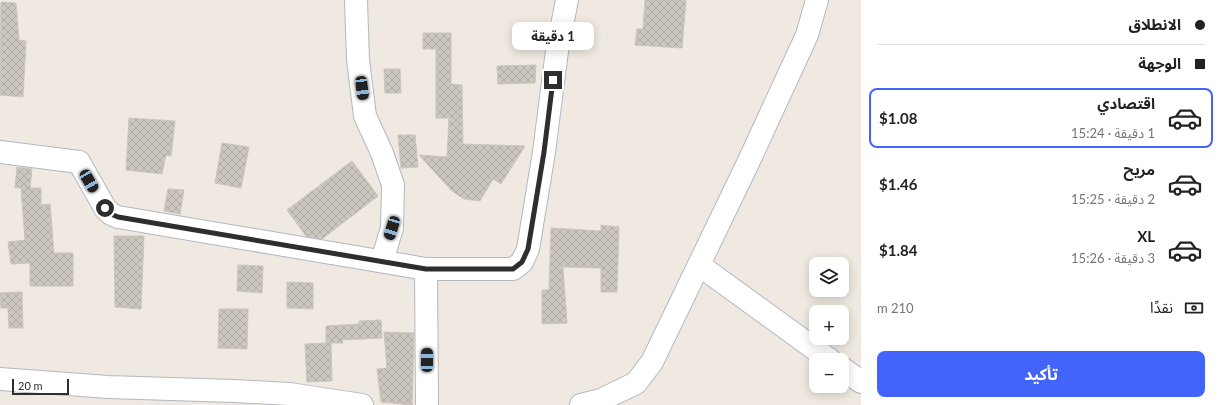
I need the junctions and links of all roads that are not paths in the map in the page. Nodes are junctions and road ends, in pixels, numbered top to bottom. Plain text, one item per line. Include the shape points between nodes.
1 (356, 0) edge
2 (567, 0) edge
3 (817, 0) edge
4 (0, 152) edge
5 (382, 261) junction
6 (699, 265) junction
7 (426, 269) junction
8 (820, 353) edge
9 (849, 373) edge
10 (0, 379) edge
11 (861, 382) edge
12 (362, 405) edge
13 (427, 405) edge
14 (581, 405) edge

1 - 5 street via 358,60 365,116 382,152 393,185 392,228
2 - 7 street via 528,249 522,262 513,269
3 - 6 street via 807,35
4 - 5 street via 79,162 105,208 118,217
5 - 7 street
6 - 8 street
6 - 14 street via 652,362 636,383 601,400
7 - 13 street
9 - 11 street
10 - 12 street via 108,387 289,394

